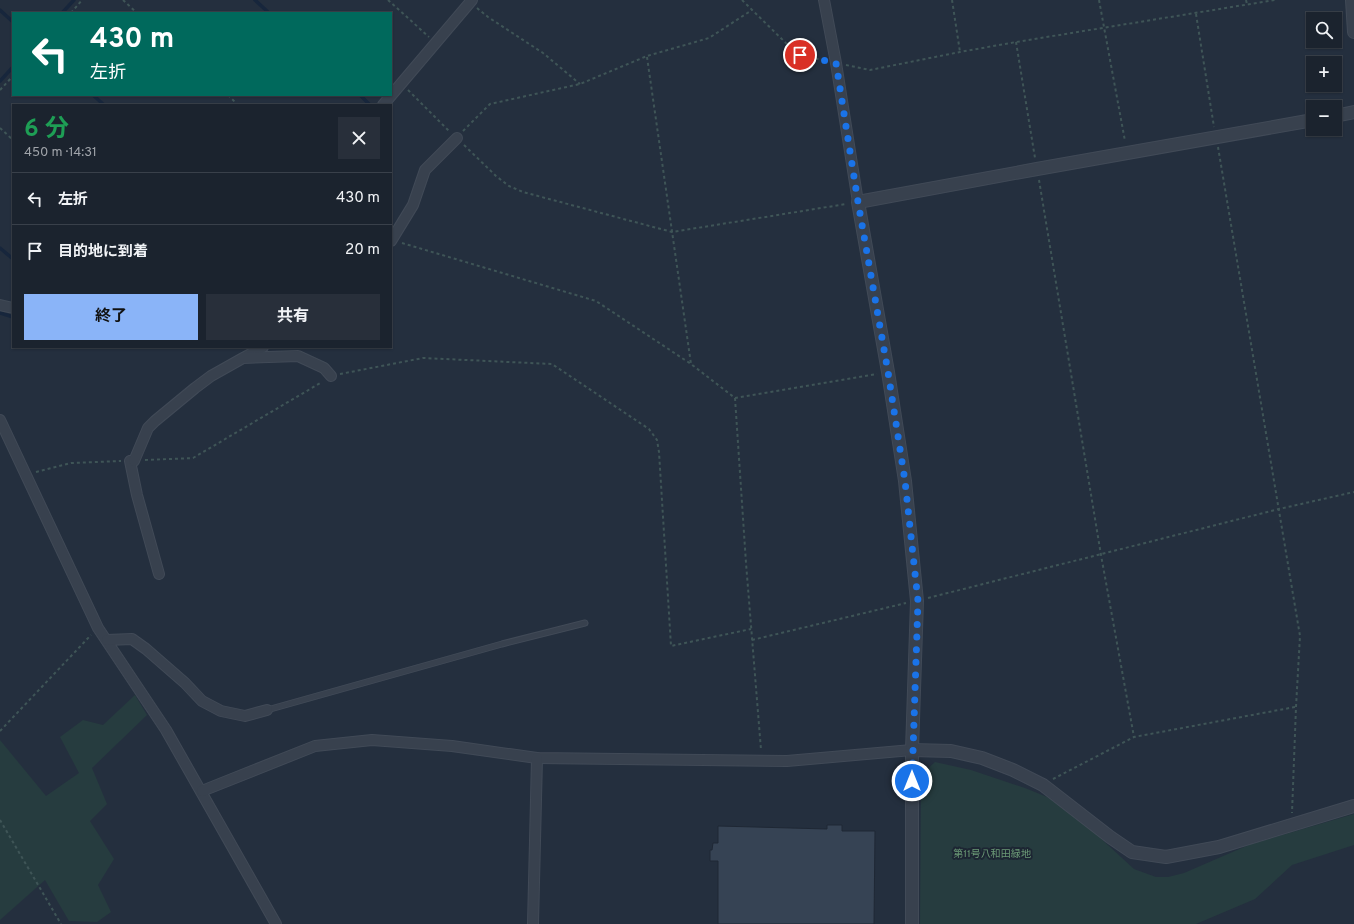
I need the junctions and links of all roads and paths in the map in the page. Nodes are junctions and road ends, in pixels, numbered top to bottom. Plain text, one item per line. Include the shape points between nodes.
1 (82, 0) edge
2 (123, 0) edge
3 (388, 0) edge
4 (742, 0) edge
5 (824, 0) edge
6 (952, 0) edge
7 (1099, 0) edge
8 (1246, 0) edge
9 (1275, 0) edge
10 (1352, 0) edge
11 (471, 1) edge
12 (1247, 4) junction
13 (752, 10) junction
14 (72, 12) edge
15 (137, 12) edge
16 (1196, 14) junction
17 (1104, 28) junction
18 (1354, 32) edge
19 (436, 42) junction
20 (1016, 42) junction
21 (960, 52) junction
22 (647, 56) junction
23 (836, 63) junction
24 (12, 77) edge
25 (402, 84) junction
26 (580, 84) junction
27 (0, 90) edge
28 (392, 95) edge
29 (229, 96) edge
30 (391, 96) edge
31 (237, 104) edge
32 (384, 104) edge
33 (1354, 112) edge
34 (1342, 115) edge
35 (1306, 121) edge
36 (0, 128) edge
37 (1216, 137) junction
38 (457, 138) junction
39 (12, 139) edge
40 (1127, 152) junction
41 (1037, 169) junction
42 (858, 202) junction
43 (672, 232) junction
44 (392, 238) edge
45 (392, 240) edge
46 (0, 305) edge
47 (12, 308) edge
48 (261, 348) edge
49 (243, 358) junction
50 (691, 364) junction
51 (888, 372) junction
52 (331, 376) junction
53 (735, 398) junction
54 (0, 420) edge
55 (132, 461) junction
56 (26, 474) junction
57 (1354, 492) edge
58 (1279, 509) junction
59 (1101, 555) junction
60 (159, 574) dead end
61 (918, 601) junction
62 (585, 623) dead end
63 (98, 628) junction
64 (752, 629) junction
65 (107, 640) junction
66 (752, 640) junction
67 (1296, 707) junction
68 (267, 710) joint
69 (0, 731) edge
70 (1134, 736) junction
71 (912, 750) junction
72 (537, 758) junction
73 (762, 761) junction
74 (1043, 785) junction
75 (202, 791) junction
76 (1354, 806) edge
77 (0, 820) edge
78 (1292, 825) junction
79 (61, 924) edge
80 (276, 924) edge
81 (533, 924) edge
82 (912, 924) edge

1 - 14 path
2 - 15 path
3 - 19 path
4 - 13 path
5 - 23 street
6 - 21 path
7 - 17 path
8 - 12 path
9 - 12 path
10 - 18 street
11 - 19 street
11 - 26 path via 488,17 543,53
12 - 16 path
13 - 22 path via 709,38
13 - 23 path via 800,55
16 - 17 path
16 - 37 path
17 - 20 path
17 - 40 path
19 - 25 street
20 - 21 path
20 - 41 path
21 - 23 path via 870,70
22 - 26 path
22 - 43 path
23 - 42 street
24 - 27 path
25 - 28 street
25 - 38 path
26 - 38 path via 490,104
29 - 31 path
30 - 32 street
33 - 34 street
35 - 37 street
36 - 39 path
37 - 40 street
37 - 58 path
38 - 43 path via 509,186
38 - 44 street via 425,170 413,205
40 - 41 street
41 - 42 street
41 - 59 path
42 - 43 path
42 - 51 street
43 - 50 path
45 - 50 path via 596,301
46 - 47 street
48 - 49 street
49 - 52 street via 298,356 324,368
49 - 55 street via 200,384 155,421 148,428
50 - 53 path
51 - 53 path
51 - 61 street via 905,481
52 - 55 path via 193,458
52 - 64 path via 423,358 552,364 649,429 657,440 671,646
53 - 64 path
54 - 56 street
55 - 56 path via 71,463
55 - 60 street via 137,495
56 - 63 street
57 - 58 path
58 - 59 path
58 - 67 path via 1300,636
59 - 61 path
59 - 70 path
61 - 66 path
61 - 71 street
62 - 68 lane
63 - 65 street
63 - 69 path
64 - 66 path
65 - 68 street via 132,639 185,683 202,701 221,711 245,716
65 - 75 street via 166,730
66 - 73 path
67 - 70 path
67 - 78 path
70 - 74 path
71 - 73 street
71 - 74 street via 951,751 982,758
71 - 82 street
72 - 73 street
72 - 75 street via 452,746 372,740 315,746
72 - 81 street
74 - 78 street via 1132,852 1166,857 1219,847
75 - 80 street
76 - 78 street
77 - 79 path

